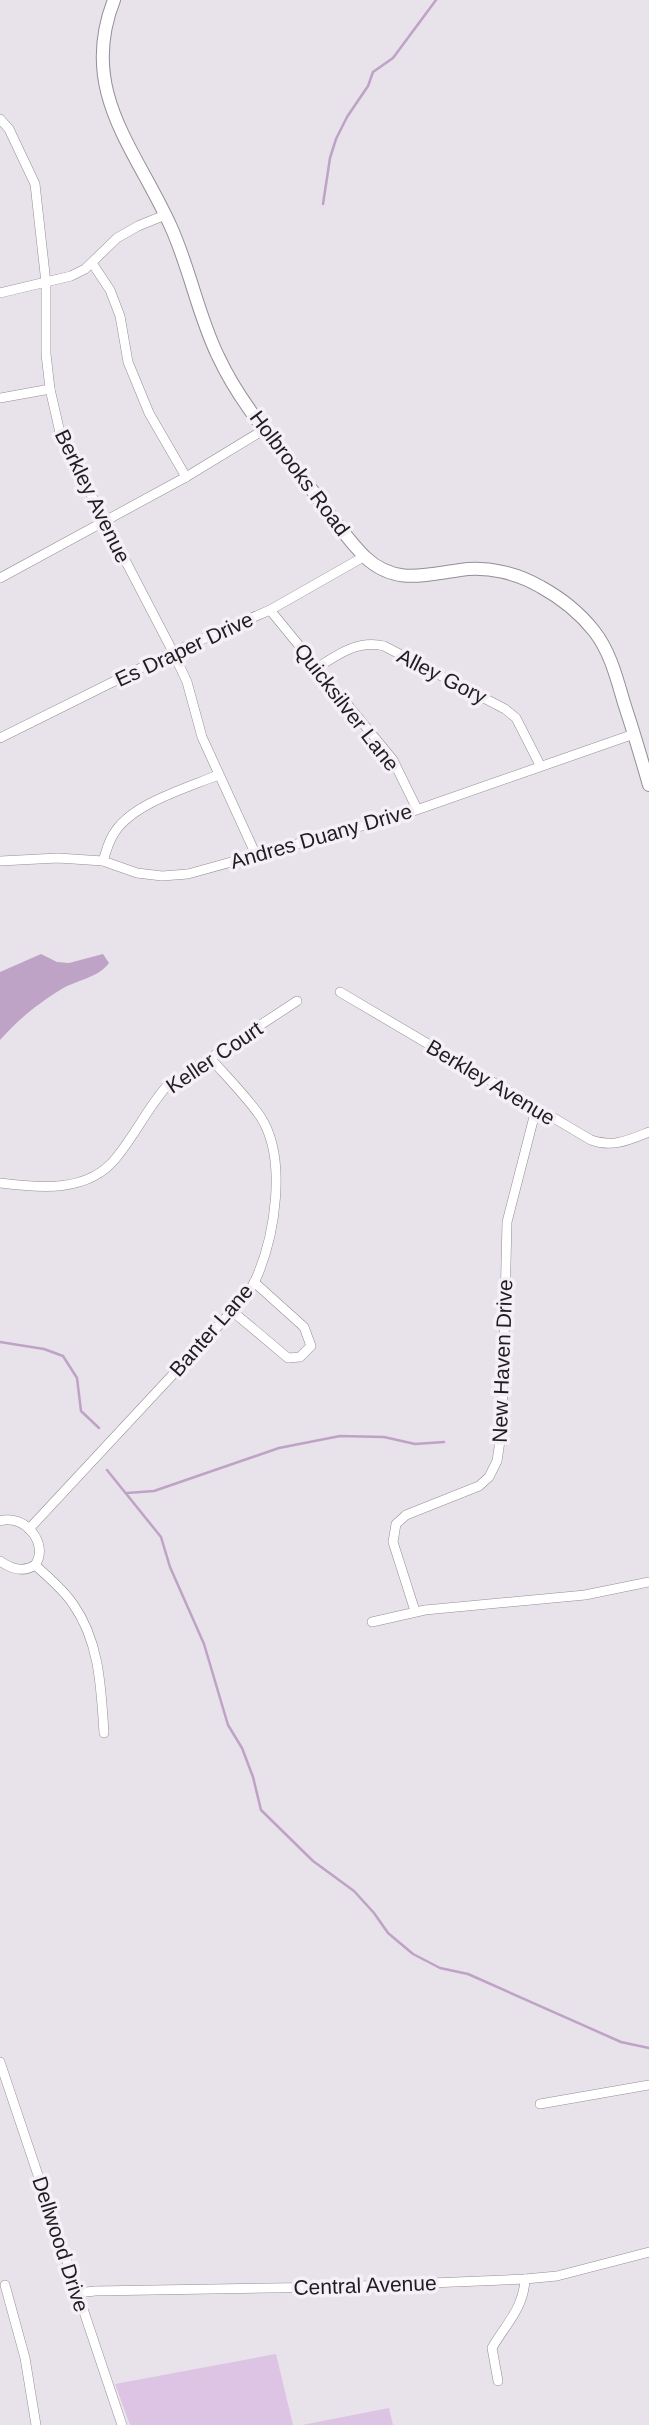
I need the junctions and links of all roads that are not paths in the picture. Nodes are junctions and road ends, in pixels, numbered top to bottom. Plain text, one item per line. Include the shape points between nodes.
1 (114, 0) edge
2 (0, 119) edge
3 (165, 215) junction
4 (92, 263) junction
5 (46, 283) junction
6 (0, 293) edge
7 (50, 389) junction
8 (0, 398) edge
9 (265, 429) junction
10 (186, 477) junction
11 (104, 523) junction
12 (365, 556) junction
13 (0, 578) edge
14 (270, 610) junction
15 (173, 652) junction
16 (317, 668) junction
17 (634, 734) junction
18 (0, 738) edge
19 (540, 765) junction
20 (218, 775) junction
21 (649, 785) edge
22 (417, 809) junction
23 (257, 855) junction
24 (0, 861) edge
25 (103, 861) junction
26 (340, 992) dead end
27 (297, 1001) dead end
28 (211, 1059) junction
29 (536, 1109) junction
30 (649, 1132) edge
31 (0, 1183) edge
32 (254, 1282) junction
33 (232, 1311) junction
34 (0, 1521) edge
35 (29, 1529) junction
36 (0, 1561) edge
37 (36, 1565) junction
38 (649, 1582) edge
39 (415, 1611) junction
40 (372, 1622) dead end
41 (104, 1733) dead end
42 (0, 2062) edge
43 (649, 2085) edge
44 (540, 2104) dead end
45 (649, 2252) edge
46 (525, 2280) junction
47 (5, 2285) dead end
48 (78, 2294) junction
49 (498, 2381) dead end
50 (36, 2425) edge
51 (122, 2425) edge

1 - 3 street, Holbrooks Road via 103,50 109,103
2 - 5 street, Berkley Avenue via 35,184
3 - 4 street via 117,238
3 - 9 street, Holbrooks Road via 218,356
4 - 5 street via 71,276
4 - 10 street via 120,316 128,362 149,413
5 - 6 street
5 - 7 street, Berkley Avenue
7 - 8 street
7 - 11 street, Berkley Avenue via 61,436
9 - 10 street
9 - 12 street, Holbrooks Road
10 - 11 street
11 - 13 street
11 - 15 street, Berkley Avenue
12 - 14 street, Es Draper Drive
12 - 17 street, Holbrooks Road via 384,569 408,576 497,570 554,594 582,617 601,641
14 - 15 street, Es Draper Drive
14 - 16 street, Quicksilver Lane
15 - 18 street, Es Draper Drive
15 - 20 street, Berkley Avenue
16 - 19 street, Alley Gory via 356,646 384,646 505,709 516,718
16 - 22 street, Quicksilver Lane via 393,760
17 - 19 street, Andres Duany Drive
17 - 21 street, Holbrooks Road
19 - 22 street, Andres Duany Drive
20 - 23 street, Berkley Avenue
20 - 25 street via 132,814 113,833
22 - 23 street, Andres Duany Drive
23 - 25 street, Andres Duany Drive via 188,874 162,876
24 - 25 street, Andres Duany Drive
26 - 29 street, Berkley Avenue
27 - 28 street, Keller Court
28 - 31 street, Keller Court via 166,1087 116,1159 96,1175 67,1187
28 - 32 street, Banter Lane via 261,1117 273,1146 278,1175 275,1208
29 - 30 street, Berkley Avenue via 600,1143 617,1144
29 - 39 street, New Haven Drive via 507,1222 502,1427 497,1461 479,1486 407,1515 396,1524 393,1542
32 - 33 street, Banter Lane
32 - 33 street via 304,1327 311,1346 300,1357 288,1358
33 - 35 street, Banter Lane
34 - 35 street via 19,1521
35 - 37 street via 40,1550
36 - 37 street via 16,1570
37 - 41 street via 73,1603 83,1621 101,1676
38 - 39 street via 585,1595
39 - 40 street
42 - 48 street, Dellwood Drive
43 - 44 street
45 - 46 street, Central Avenue
46 - 48 street, Central Avenue
46 - 49 street via 516,2312 492,2348
47 - 50 street
48 - 51 street, Dellwood Drive

